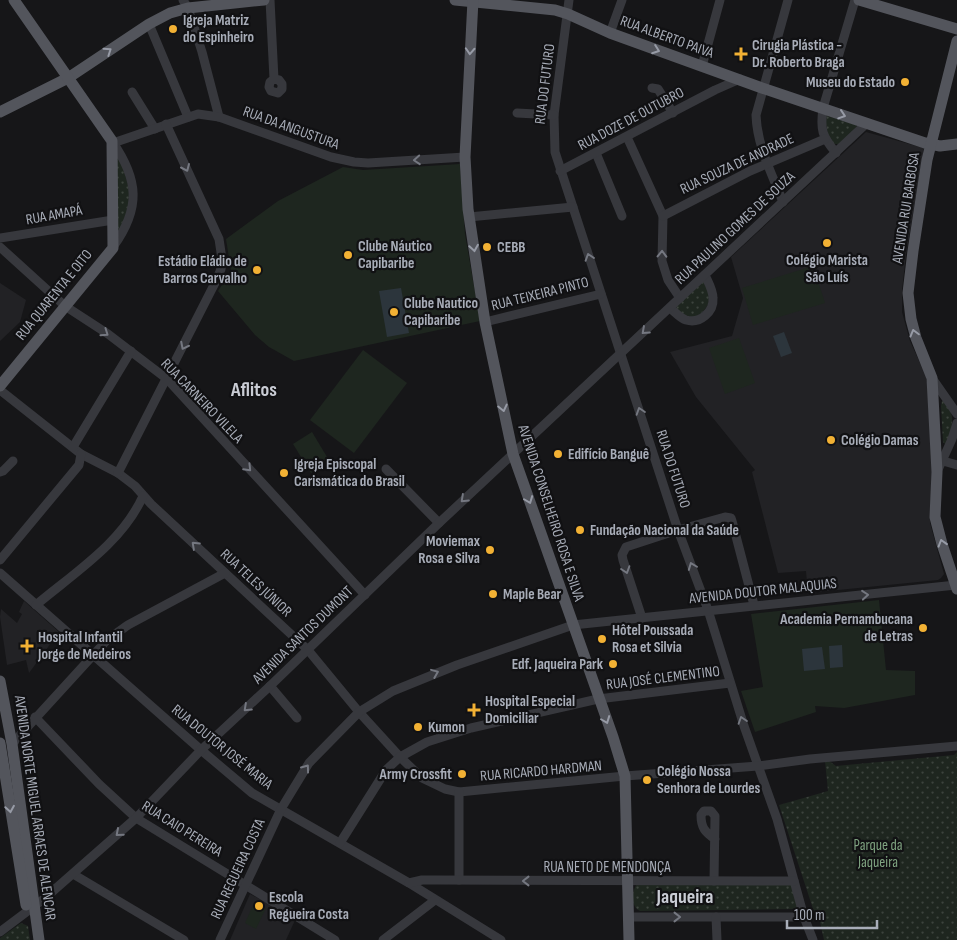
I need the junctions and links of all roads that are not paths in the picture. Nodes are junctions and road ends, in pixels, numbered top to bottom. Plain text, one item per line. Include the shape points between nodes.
1 (14, 0) edge
2 (264, 0) edge
3 (270, 0) edge
4 (455, 0) edge
5 (570, 0) edge
6 (622, 0) edge
7 (720, 0) edge
8 (788, 0) edge
9 (855, 0) edge
10 (859, 0) edge
11 (473, 1) edge
12 (186, 4) edge
13 (568, 14) junction
14 (149, 24) junction
15 (957, 29) edge
16 (610, 33) junction
17 (957, 41) edge
18 (702, 66) junction
19 (715, 71) junction
20 (68, 78) junction
21 (274, 79) dead end
22 (740, 80) junction
23 (652, 88) dead end
24 (762, 88) junction
25 (715, 90) junction
26 (132, 92) dead end
27 (822, 108) junction
28 (0, 112) edge
29 (517, 113) dead end
30 (673, 113) junction
31 (554, 115) junction
32 (188, 117) junction
33 (219, 117) junction
34 (867, 123) junction
35 (166, 124) junction
36 (155, 129) junction
37 (627, 138) junction
38 (824, 139) junction
39 (112, 142) junction
40 (957, 144) edge
41 (931, 145) junction
42 (596, 153) junction
43 (836, 153) junction
44 (465, 157) junction
45 (767, 163) junction
46 (560, 171) junction
47 (783, 202) junction
48 (573, 207) junction
49 (622, 216) dead end
50 (663, 216) junction
51 (469, 217) junction
52 (113, 220) junction
53 (0, 238) edge
54 (0, 247) edge
55 (113, 248) junction
56 (705, 275) junction
57 (601, 294) junction
58 (680, 298) junction
59 (65, 306) junction
60 (670, 308) junction
61 (485, 322) junction
62 (131, 351) junction
63 (621, 352) junction
64 (932, 378) junction
65 (167, 379) junction
66 (0, 386) edge
67 (0, 390) edge
68 (957, 414) edge
69 (957, 423) edge
70 (77, 450) junction
71 (513, 454) junction
72 (91, 459) junction
73 (13, 461) dead end
74 (78, 465) junction
75 (957, 465) edge
76 (940, 467) junction
77 (386, 469) dead end
78 (0, 472) edge
79 (118, 473) junction
80 (143, 496) junction
81 (151, 504) junction
82 (138, 508) junction
83 (439, 523) junction
84 (678, 530) junction
85 (0, 560) edge
86 (0, 573) edge
87 (225, 573) junction
88 (956, 587) edge
89 (365, 595) junction
90 (36, 605) junction
91 (754, 605) junction
92 (708, 610) junction
93 (642, 618) junction
94 (573, 625) junction
95 (308, 650) junction
96 (92, 655) junction
97 (0, 681) edge
98 (730, 683) junction
99 (270, 686) junction
100 (598, 699) junction
101 (359, 712) junction
102 (35, 718) junction
103 (297, 718) dead end
104 (6, 744) edge
105 (957, 746) edge
106 (201, 750) junction
107 (400, 757) junction
108 (1, 763) edge
109 (758, 766) junction
110 (625, 776) junction
111 (459, 792) junction
112 (281, 809) junction
113 (136, 818) junction
114 (715, 839) dead end
115 (340, 843) junction
116 (73, 874) junction
117 (459, 880) junction
118 (627, 881) junction
119 (714, 881) junction
120 (794, 881) junction
121 (246, 885) junction
122 (419, 885) junction
123 (435, 900) junction
124 (30, 909) junction
125 (628, 917) junction
126 (716, 917) junction
127 (804, 917) junction
128 (0, 932) edge
129 (32, 940) edge
130 (39, 940) edge
131 (184, 940) edge
132 (220, 940) edge
133 (335, 940) edge
134 (383, 940) edge
135 (501, 940) edge
136 (629, 940) edge
137 (716, 940) edge
138 (813, 940) edge

1 - 20 main road, RUA QUARENTA E OITO
2 - 12 main road
3 - 21 street
4 - 11 main road, RUA ALBERTO PAIVA
5 - 13 street, RUA DO FUTURO
6 - 16 street
7 - 18 street
8 - 24 street
9 - 27 street
10 - 15 main road
11 - 13 main road, RUA ALBERTO PAIVA
11 -> 44 main road, AVENIDA CONSELHEIRO ROSA E SILVA
12 - 14 main road
12 - 33 street
13 - 16 main road, RUA ALBERTO PAIVA
13 - 31 street, RUA DO FUTURO
20 -> 14 main road
14 - 32 street
16 -> 18 main road, RUA ALBERTO PAIVA
17 - 41 main road, AVENIDA RUI BARBOSA
18 - 19 main road, RUA ALBERTO PAIVA
19 - 22 main road, RUA ALBERTO PAIVA
19 - 25 street
20 - 28 main road
20 - 39 main road, RUA QUARENTA E OITO
22 - 24 main road, RUA ALBERTO PAIVA
22 - 25 street, RUA DOZE DE OUTUBRO
23 - 30 street via 658,89
24 - 27 main road, RUA ALBERTO PAIVA
24 - 45 street via 756,130
25 - 30 street, RUA DOZE DE OUTUBRO
26 - 36 street
27 -> 34 main road, RUA ALBERTO PAIVA
27 - 38 street
29 - 31 street
30 - 37 street, RUA DOZE DE OUTUBRO
31 - 46 street, RUA DO FUTURO via 554,144
32 - 33 street, RUA DA ANGUSTURA via 198,114
32 - 35 street, RUA DA ANGUSTURA
44 -> 33 street, RUA DA ANGUSTURA via 354,162 331,157
34 - 41 main road, RUA ALBERTO PAIVA
34 - 43 street, RUA PAULINO GOMES DE SOUZA
35 - 36 street, RUA DA ANGUSTURA
35 -> 65 street via 221,248 221,269
36 - 39 street, RUA DA ANGUSTURA
37 - 42 street, RUA DOZE DE OUTUBRO
37 - 50 street
38 - 43 street
38 - 45 street, RUA SOUZA DE ANDRADE
39 - 52 main road, RUA QUARENTA E OITO
39 - 55 street, RUA QUARENTA E OITO via 127,166 134,194 131,216
40 - 41 main road, RUA ALBERTO PAIVA
64 -> 41 main road, AVENIDA RUI BARBOSA via 916,338 908,292
42 - 46 street, RUA DOZE DE OUTUBRO
42 - 49 street
43 - 47 street, RUA PAULINO GOMES DE SOUZA
44 - 51 main road, AVENIDA CONSELHEIRO ROSA E SILVA
45 - 47 street
45 - 50 street, RUA SOUZA DE ANDRADE
46 - 48 street, RUA DO FUTURO
47 - 56 street, RUA PAULINO GOMES DE SOUZA
48 - 51 street
57 -> 48 street, RUA DO FUTURO
58 -> 50 street via 668,280 662,261
51 -> 61 main road, AVENIDA CONSELHEIRO ROSA E SILVA
52 - 53 street, RUA AMAPÁ
52 - 55 main road, RUA QUARENTA E OITO
54 - 59 street, RUA CARNEIRO VILELA
55 - 59 main road, RUA QUARENTA E OITO
56 - 58 street, RUA PAULINO GOMES DE SOUZA
56 - 60 street via 713,297 708,313 698,320 689,320
57 - 61 street, RUA TEIXEIRA PINTO
57 - 63 street, RUA DO FUTURO
58 - 60 street, RUA PAULINO GOMES DE SOUZA
59 -> 62 street, RUA CARNEIRO VILELA
59 - 66 main road, RUA QUARENTA E OITO
60 -> 63 street, RUA PAULINO GOMES DE SOUZA
61 -> 71 main road, AVENIDA CONSELHEIRO ROSA E SILVA
62 - 65 street, RUA CARNEIRO VILELA
62 - 70 street
63 - 71 street, AVENIDA SANTOS DUMONT
84 -> 63 street, RUA DO FUTURO
64 - 68 street, AVENIDA RUI BARBOSA
64 - 76 main road, AVENIDA RUI BARBOSA
65 - 79 street
65 -> 89 street, RUA CARNEIRO VILELA
67 - 70 street, RUA TELES JÚNIOR
69 - 76 street, AVENIDA RUI BARBOSA
70 - 72 street, RUA TELES JÚNIOR
70 - 74 street
71 -> 83 street, AVENIDA SANTOS DUMONT
71 -> 94 main road, AVENIDA CONSELHEIRO ROSA E SILVA
72 - 74 street
72 - 79 street, RUA TELES JÚNIOR
73 - 78 street
74 - 85 street
75 - 76 street
88 -> 76 main road, AVENIDA RUI BARBOSA via 935,517
77 - 83 street
79 - 80 street, RUA TELES JÚNIOR
80 - 81 street, RUA TELES JÚNIOR
80 - 82 street
81 - 82 street
87 -> 81 street, RUA TELES JÚNIOR
82 - 90 street via 110,542
83 - 89 street, AVENIDA SANTOS DUMONT
84 - 91 street via 731,518
92 -> 84 street, RUA DO FUTURO
84 -> 93 street via 630,545 624,550 623,560
86 - 90 street, RUA DOUTOR JOSÉ MARIA
87 - 95 street, RUA TELES JÚNIOR
87 - 96 street via 128,625
91 -> 88 street, AVENIDA DOUTOR MALAQUIAS
89 - 95 street, AVENIDA SANTOS DUMONT
90 - 96 street, RUA DOUTOR JOSÉ MARIA
91 - 92 street, AVENIDA DOUTOR MALAQUIAS
92 - 93 street, AVENIDA DOUTOR MALAQUIAS
92 - 98 street, RUA DO FUTURO
93 - 94 street, AVENIDA DOUTOR MALAQUIAS
94 - 100 main road, AVENIDA CONSELHEIRO ROSA E SILVA
101 -> 94 street, AVENIDA DOUTOR MALAQUIAS via 393,690 457,664
95 - 99 street, AVENIDA SANTOS DUMONT
95 - 101 street, RUA TELES JÚNIOR
96 - 102 street
96 - 106 street, RUA DOUTOR JOSÉ MARIA
97 - 104 main road, AVENIDA NORTE MIGUEL ARRAES DE ALENCAR
98 - 100 street, RUA JOSÉ CLEMENTINO
109 -> 98 street, RUA DO FUTURO
99 - 103 street
99 -> 106 street, AVENIDA SANTOS DUMONT
100 - 107 street, RUA JOSÉ CLEMENTINO via 471,728 427,742
100 -> 110 main road, AVENIDA CONSELHEIRO ROSA E SILVA
101 - 107 street, RUA TELES JÚNIOR
112 -> 101 street, RUA REGUEIRA COSTA via 309,763
102 - 104 street
102 - 113 street, RUA CAIO PEREIRA
104 - 108 main road, AVENIDA NORTE MIGUEL ARRAES DE ALENCAR
104 - 124 main road, AVENIDA NORTE MIGUEL ARRAES DE ALENCAR
105 - 109 street, RUA RICARDO HARDMAN
106 - 112 street, RUA DOUTOR JOSÉ MARIA via 252,793
106 - 113 street, AVENIDA SANTOS DUMONT
107 - 111 street, RUA TELES JÚNIOR via 422,778
107 - 115 street, RUA JOSÉ CLEMENTINO via 386,770
108 -> 124 main road, AVENIDA NORTE MIGUEL ARRAES DE ALENCAR
109 - 110 street, RUA RICARDO HARDMAN
109 - 120 street, RUA DO FUTURO
110 - 111 street, RUA RICARDO HARDMAN
110 - 118 main road, AVENIDA CONSELHEIRO ROSA E SILVA
111 - 117 street
112 - 115 street, RUA DOUTOR JOSÉ MARIA
112 - 121 street, RUA REGUEIRA COSTA
113 -> 116 street, AVENIDA SANTOS DUMONT
113 - 121 street, RUA CAIO PEREIRA
114 - 119 street
115 - 122 street, RUA DOUTOR JOSÉ MARIA via 409,883
116 - 124 street, AVENIDA SANTOS DUMONT
116 - 131 street
118 -> 117 street, RUA NETO DE MENDONÇA
117 - 122 street, RUA NETO DE MENDONÇA
118 - 119 street, RUA NETO DE MENDONÇA
118 - 125 main road, AVENIDA CONSELHEIRO ROSA E SILVA
119 - 120 street, RUA NETO DE MENDONÇA
120 - 127 street, RUA DO FUTURO
121 - 132 street, RUA REGUEIRA COSTA
121 - 133 street, RUA CAIO PEREIRA
122 - 123 street, RUA DOUTOR JOSÉ MARIA
123 - 134 street
123 - 135 street, RUA DOUTOR JOSÉ MARIA
124 - 128 street, AVENIDA SANTOS DUMONT
124 - 129 main road, AVENIDA NORTE MIGUEL ARRAES DE ALENCAR
124 - 130 main road, AVENIDA NORTE MIGUEL ARRAES DE ALENCAR
125 -> 126 street
125 - 136 main road, AVENIDA CONSELHEIRO ROSA E SILVA
126 - 127 street
126 - 137 street
127 - 138 street, RUA DO FUTURO

